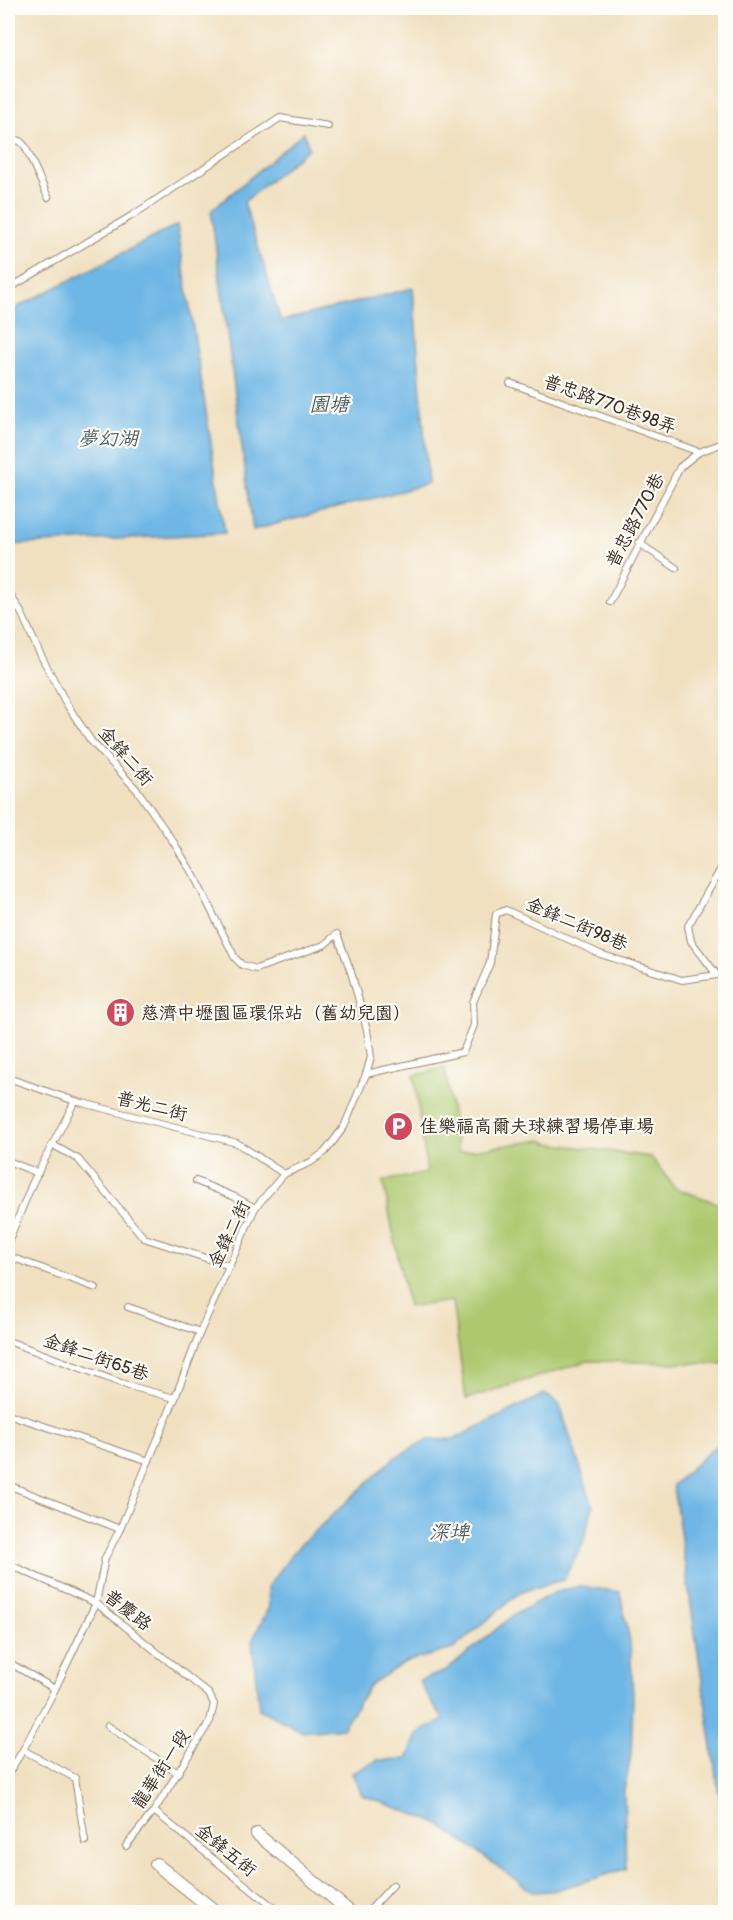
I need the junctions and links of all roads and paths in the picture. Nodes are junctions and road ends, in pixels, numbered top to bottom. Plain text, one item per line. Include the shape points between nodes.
1 (328, 126) dead end
2 (8, 138) edge
3 (48, 197) dead end
4 (8, 288) edge
5 (510, 383) dead end
6 (726, 442) edge
7 (699, 452) junction
8 (639, 543) junction
9 (676, 568) dead end
10 (8, 591) edge
11 (610, 602) dead end
12 (726, 860) edge
13 (366, 1074) junction
14 (8, 1078) edge
15 (75, 1101) junction
16 (52, 1145) junction
17 (8, 1161) edge
18 (38, 1173) junction
19 (284, 1174) junction
20 (196, 1181) dead end
21 (255, 1208) junction
22 (8, 1242) edge
23 (8, 1256) edge
24 (230, 1266) junction
25 (96, 1288) dead end
26 (128, 1307) dead end
27 (200, 1332) junction
28 (8, 1341) edge
29 (175, 1398) junction
30 (8, 1414) edge
31 (149, 1461) junction
32 (8, 1485) edge
33 (120, 1529) junction
34 (8, 1564) edge
35 (96, 1603) junction
36 (8, 1662) edge
37 (55, 1689) junction
38 (214, 1704) joint
39 (108, 1726) dead end
40 (23, 1750) junction
41 (8, 1757) edge
42 (15, 1761) junction
43 (178, 1773) junction
44 (8, 1774) edge
45 (154, 1812) junction
46 (257, 1834) dead end
47 (85, 1841) dead end
48 (126, 1846) dead end
49 (156, 1864) dead end
50 (393, 1884) dead end
51 (216, 1912) edge
52 (279, 1912) edge
53 (350, 1912) edge
54 (368, 1912) edge

1 - 4 lane via 280,118 133,215
2 - 3 lane via 26,146
5 - 7 lane, 普忠路770巷98弄
6 - 7 lane, 普忠路770巷
7 - 8 lane, 普忠路770巷 via 680,467
8 - 9 lane
8 - 11 lane, 普忠路770巷
10 - 13 lane, 金鋒二街 via 66,704 91,741 138,791 174,843 235,958 256,969 324,945 337,934 367,1030 371,1057
12 - 13 lane, 金鋒二街98巷 via 688,926 691,941 717,975 682,980 600,954 506,910 496,914 490,963 473,1002 474,1026 463,1052
13 - 19 lane, 金鋒二街 via 344,1127 325,1152
14 - 15 lane, 普光二街
15 - 16 lane
15 - 19 lane, 普光二街 via 237,1143
16 - 18 lane
16 - 24 lane via 78,1159 144,1238
17 - 18 lane
18 - 22 lane
19 - 21 lane, 金鋒二街
20 - 21 lane
21 - 24 lane, 金鋒二街
23 - 25 lane
24 - 27 lane, 金鋒二街
26 - 27 lane
27 - 29 lane, 金鋒二街
28 - 29 lane, 金鋒二街65巷 via 129,1386
29 - 31 lane, 金鋒二街
30 - 31 lane
31 - 33 lane, 金鋒二街
32 - 33 lane
33 - 35 lane, 金鋒二街 via 105,1558
34 - 35 lane, 普慶路
35 - 37 lane, 金鋒二街
35 - 38 lane, 普慶路 via 209,1694
36 - 37 lane
37 - 40 lane, 金鋒二街
38 - 43 lane, 龍華街一段 via 210,1721
39 - 43 lane
40 - 42 lane, 金鋒二街
40 - 47 lane via 75,1778
41 - 42 lane
42 - 44 lane, 金鋒二街
43 - 45 lane, 龍華街一段
45 - 48 lane, 龍華街一段
45 - 52 lane, 金鋒五街
46 - 53 street
49 - 51 street
50 - 54 lane

